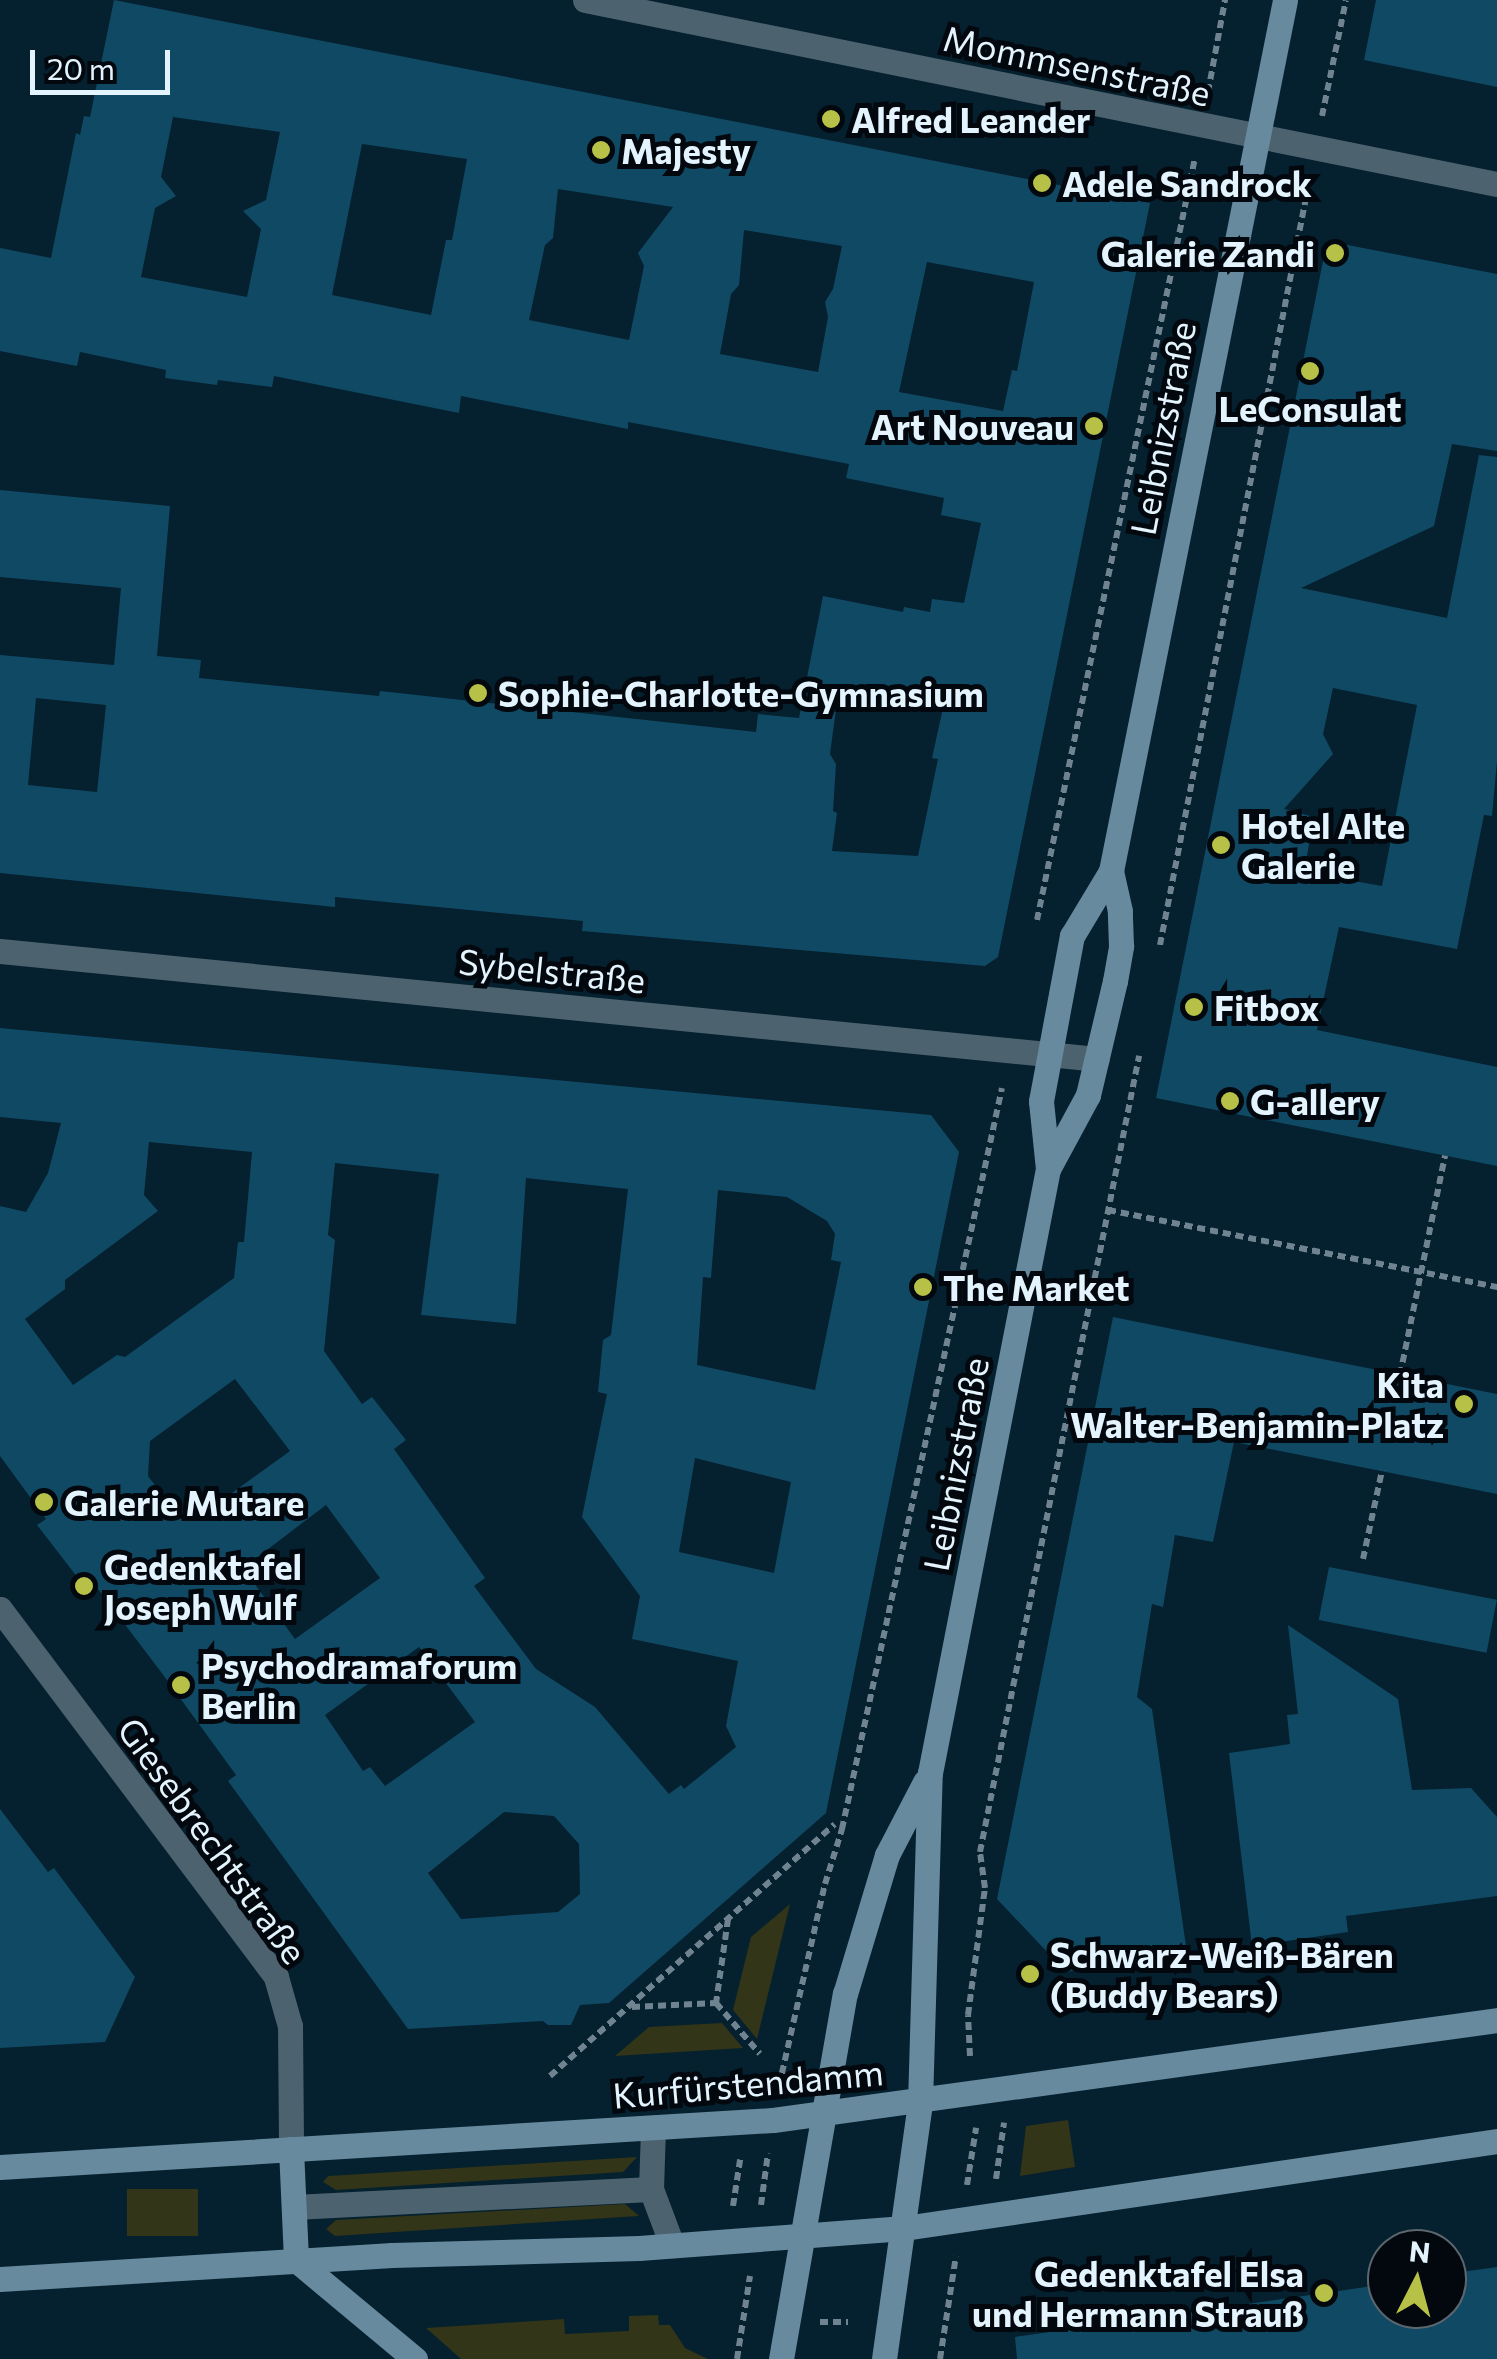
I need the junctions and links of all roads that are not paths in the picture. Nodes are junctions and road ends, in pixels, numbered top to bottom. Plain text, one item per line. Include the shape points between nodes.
1 (585, 0) edge
2 (1285, 0) edge
3 (1256, 137) junction
4 (1497, 184) edge
5 (1111, 871) junction
6 (0, 951) edge
7 (1048, 1054) junction
8 (1097, 1059) junction
9 (1048, 1169) junction
10 (0, 1609) edge
11 (930, 1773) junction
12 (1497, 2020) edge
13 (920, 2103) junction
14 (822, 2115) junction
15 (653, 2129) junction
16 (1497, 2141) edge
17 (291, 2149) junction
18 (0, 2166) edge
19 (651, 2190) junction
20 (294, 2207) junction
21 (904, 2228) junction
22 (801, 2236) junction
23 (672, 2246) junction
24 (296, 2260) junction
25 (0, 2279) edge
26 (415, 2359) edge
27 (781, 2359) edge
28 (884, 2359) edge

1 - 3 street, Mommsenstraße
2 - 3 main road, Leibnizstraße
3 - 4 street, Mommsenstraße
3 - 5 main road, Leibnizstraße
5 - 7 main road, Leibnizstraße via 1072,936
5 - 8 main road, Leibnizstraße via 1121,946
6 - 7 street, Sybelstraße
7 - 8 street, Sybelstraße
7 - 9 main road, Leibnizstraße via 1041,1101
8 - 9 main road, Leibnizstraße via 1088,1095
9 - 11 main road, Leibnizstraße
10 - 17 street, Giesebrechtstraße via 276,1976 290,2026
11 - 13 main road, Leibnizstraße
11 - 14 main road, Leibnizstraße via 887,1855 845,1994
12 - 13 main road, Kurfürstendamm
13 - 14 main road, Kurfürstendamm
13 - 21 main road, Leibnizstraße
14 - 15 main road, Kurfürstendamm
14 - 22 main road, Leibnizstraße
15 - 17 main road, Kurfürstendamm
15 - 19 street
16 - 21 main road
17 - 18 main road, Kurfürstendamm
17 - 20 main road, Giesebrechtstraße
19 - 20 street
19 - 23 street
20 - 24 main road, Giesebrechtstraße
21 - 22 main road
21 - 28 main road, Leibnizstraße
22 - 23 main road
22 - 27 main road, Leibnizstraße
23 - 24 main road
24 - 25 main road
24 - 26 main road

